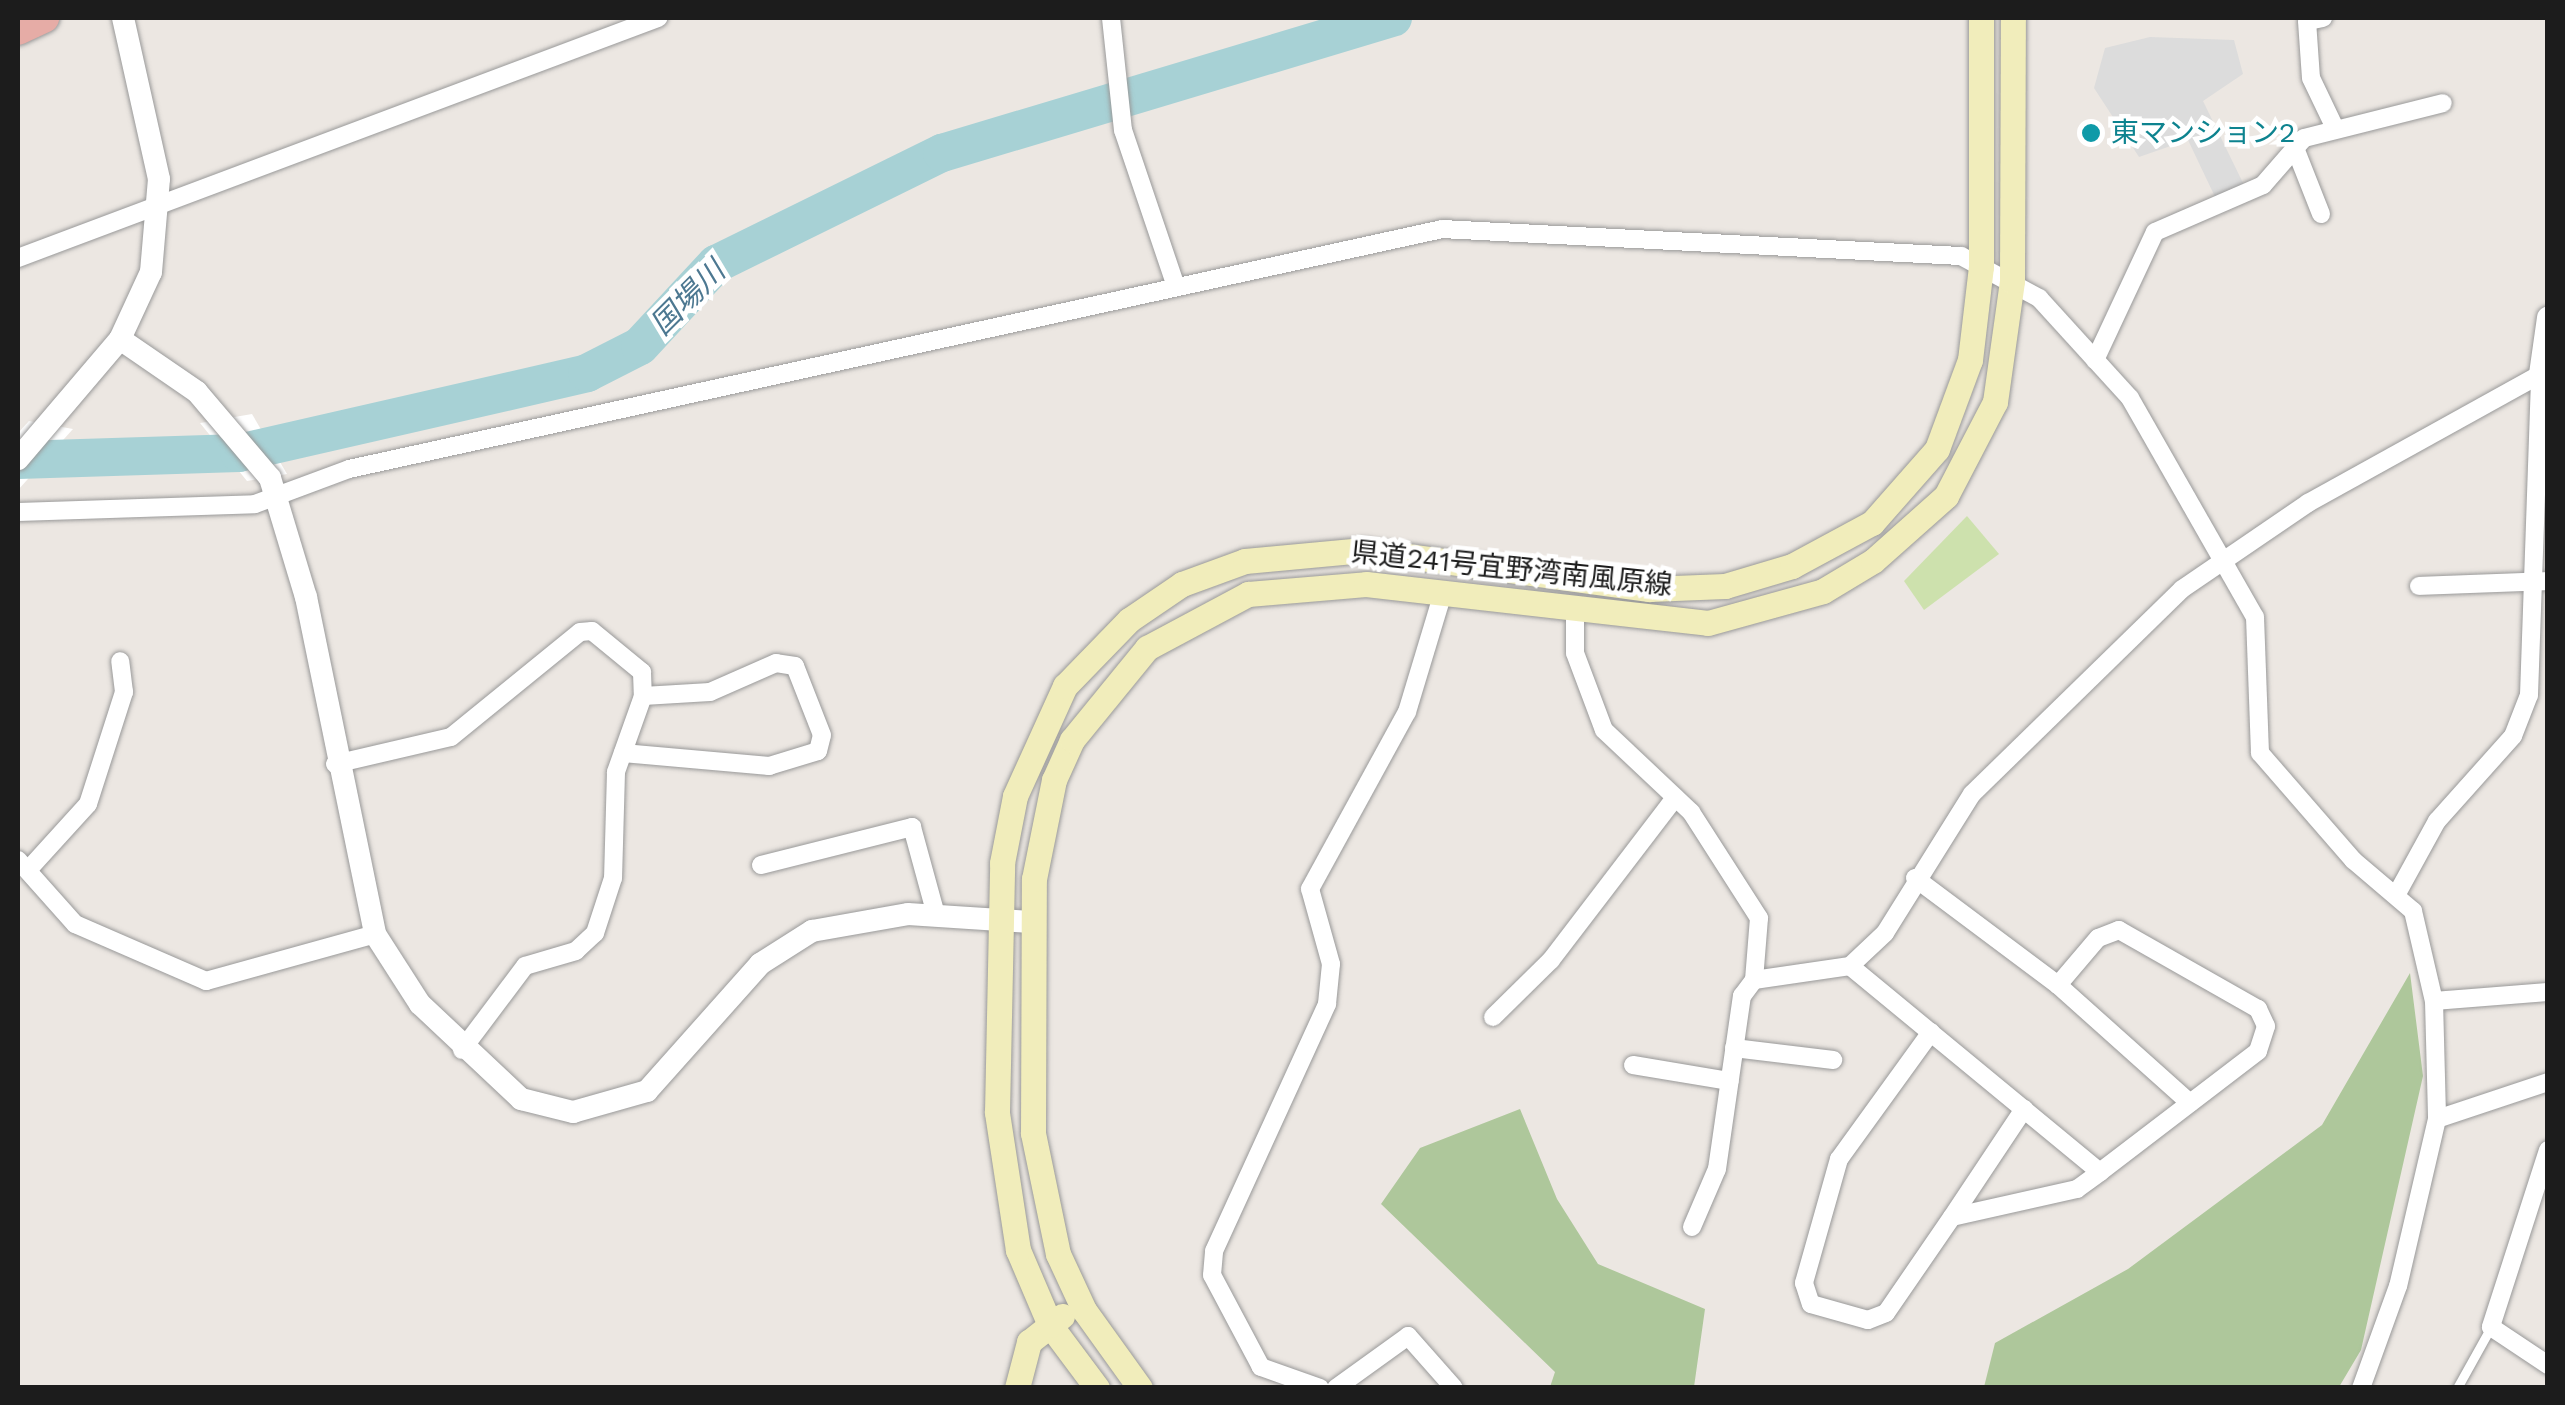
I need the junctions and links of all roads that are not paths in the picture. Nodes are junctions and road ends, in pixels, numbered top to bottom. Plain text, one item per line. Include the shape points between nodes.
1 (44, 18) edge
2 (123, 18) edge
3 (658, 18) edge
4 (1111, 18) edge
5 (1982, 18) edge
6 (2013, 18) edge
7 (2323, 18) edge
8 (18, 30) edge
9 (2443, 103) dead end
10 (2334, 126) junction
11 (2295, 148) junction
12 (160, 206) junction
13 (2321, 214) dead end
14 (18, 258) edge
15 (1980, 266) junction
16 (2012, 281) junction
17 (1174, 284) junction
18 (2548, 318) edge
19 (120, 339) junction
20 (2095, 360) junction
21 (2544, 372) edge
22 (18, 460) edge
23 (274, 488) junction
24 (18, 512) edge
25 (2227, 557) junction
26 (2539, 581) edge
27 (2419, 586) dead end
28 (1443, 593) junction
29 (1575, 612) junction
30 (120, 661) dead end
31 (643, 696) junction
32 (624, 753) junction
33 (336, 764) junction
34 (1676, 798) junction
35 (22, 865) edge
36 (760, 865) dead end
37 (1915, 878) junction
38 (2398, 890) junction
39 (936, 915) junction
40 (998, 920) junction
41 (1031, 922) junction
42 (375, 934) junction
43 (1850, 966) junction
44 (1754, 980) junction
45 (2058, 985) junction
46 (2548, 992) edge
47 (2434, 1001) junction
48 (1494, 1017) dead end
49 (1930, 1032) junction
50 (1734, 1048) junction
51 (462, 1050) junction
52 (1833, 1060) dead end
53 (1633, 1066) dead end
54 (1730, 1081) junction
55 (2548, 1082) edge
56 (2190, 1103) junction
57 (2024, 1109) junction
58 (2437, 1118) junction
59 (2548, 1150) edge
60 (2100, 1172) junction
61 (1952, 1218) junction
62 (1692, 1228) dead end
63 (1080, 1301) junction
64 (1050, 1325) junction
65 (2491, 1328) junction
66 (2548, 1364) edge
67 (1140, 1387) edge
68 (1018, 1388) edge
69 (1097, 1388) edge
70 (1320, 1388) edge
71 (1336, 1388) edge
72 (1454, 1388) edge
73 (2360, 1388) edge
74 (2457, 1388) edge

1 - 8 highway
2 - 12 street
3 - 12 street
4 - 17 street via 1123,130
5 - 15 main road, 県道241号宜野湾南風原線
6 - 16 main road, 県道241号宜野湾南風原線
7 - 10 street via 2306,21 2311,78
9 - 10 street
10 - 11 street
11 - 13 street
11 - 20 street via 2263,185 2155,232
12 - 14 street
12 - 19 street via 151,272
15 - 16 street
15 - 17 street via 1952,253 1442,228
15 - 40 main road, 県道241号宜野湾南風原線 via 1970,360 1937,449 1872,523 1792,566 1725,586 1650,589 1363,550 1245,562 1182,584 1098,646 1036,737 1014,796
16 - 20 street
16 - 29 main road, 県道241号宜野湾南風原線 via 1995,402 1974,452 1946,496 1873,561 1823,591 1708,623
17 - 23 street
18 - 21 street
19 - 22 street
19 - 23 street via 228,421
20 - 25 street via 2130,398
21 - 25 street
21 - 26 street
23 - 24 street
23 - 33 street
25 - 37 street via 2182,589 1972,794
25 - 38 street via 2256,617 2260,753 2354,860
26 - 27 street
26 - 38 street via 2529,695 2513,736 2437,821
28 - 29 main road, 県道241号宜野湾南風原線
28 - 41 main road, 県道241号宜野湾南風原線 via 1305,583 1248,594 1147,648 1102,694 1054,780
28 - 70 street via 1407,712 1310,889 1331,964 1327,1004 1214,1251 1212,1275 1261,1366
29 - 34 street via 1575,653 1604,730
30 - 35 street via 124,692 88,804
31 - 32 street
31 - 32 street via 710,692 776,663 795,666 822,734 818,752 769,766
31 - 33 street via 634,662 580,632 451,737
32 - 51 street via 613,878 595,933 576,951 525,966
33 - 42 street
34 - 44 street via 1759,918
34 - 48 street via 1551,960
35 - 42 street via 75,924 206,980
36 - 39 street via 912,828
37 - 43 street via 1884,933
37 - 45 street
38 - 47 street via 2412,911
39 - 40 street
39 - 51 street via 850,920 784,946 647,1092 608,1108 546,1110
40 - 41 street
40 - 64 main road, 県道241号宜野湾南風原線 via 1000,1170 1014,1238
41 - 63 main road, 県道241号宜野湾南風原線 via 1039,1188
42 - 51 street
43 - 44 street
43 - 49 street
44 - 50 street via 1742,996
45 - 56 street
45 - 56 street via 2098,938 2119,930 2258,1010 2266,1026 2258,1051
46 - 47 street
47 - 58 street
49 - 57 street
49 - 61 street via 1840,1159 1804,1283 1811,1304 1868,1320 1886,1313
50 - 52 street
50 - 54 street
53 - 54 street
54 - 62 street via 1717,1169
55 - 58 street
56 - 60 street
57 - 60 street
57 - 61 street
58 - 73 street via 2398,1286
59 - 65 street
60 - 61 street via 2077,1189
63 - 64 main road
63 - 67 main road, 県道241号宜野湾南風原線
64 - 68 main road via 1023,1352
64 - 69 main road, 県道241号宜野湾南風原線
65 - 66 street
65 - 74 lane
71 - 72 street via 1408,1336

